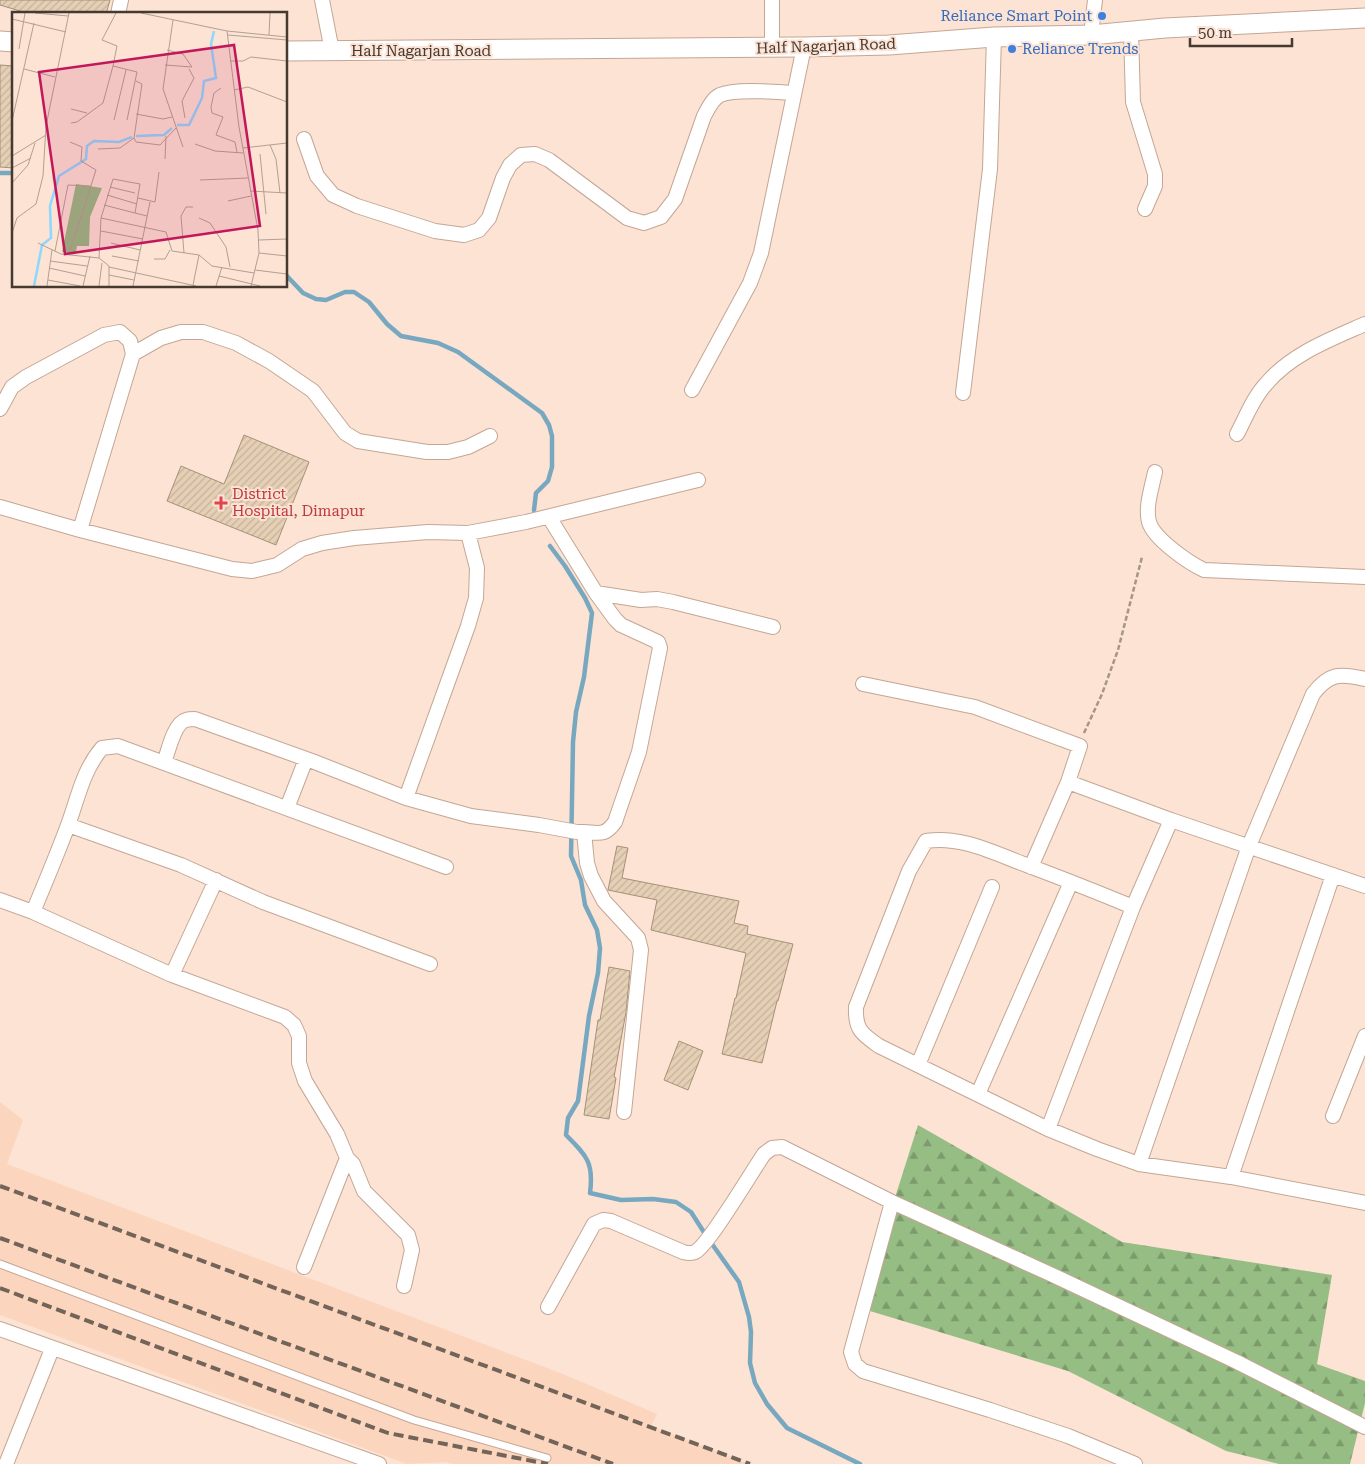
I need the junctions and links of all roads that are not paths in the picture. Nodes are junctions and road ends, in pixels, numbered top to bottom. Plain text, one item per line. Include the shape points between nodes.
1 (322, 0) edge
2 (772, 0) edge
3 (1095, 0) edge
4 (1365, 18) edge
5 (1131, 31) junction
6 (1091, 36) junction
7 (994, 37) junction
8 (804, 47) junction
9 (772, 48) junction
10 (288, 51) edge
11 (332, 51) junction
12 (794, 93) junction
13 (304, 139) dead end
14 (1145, 209) dead end
15 (1365, 324) edge
16 (134, 354) junction
17 (692, 390) dead end
18 (963, 393) dead end
19 (0, 409) edge
20 (1237, 434) dead end
21 (490, 436) dead end
22 (1155, 472) dead end
23 (698, 480) dead end
24 (0, 507) edge
25 (549, 517) junction
26 (80, 530) junction
27 (468, 534) junction
28 (1365, 577) edge
29 (596, 593) junction
30 (773, 627) dead end
31 (1365, 679) edge
32 (863, 684) dead end
33 (306, 759) junction
34 (164, 763) junction
35 (1068, 782) junction
36 (406, 798) junction
37 (287, 808) junction
38 (1171, 820) junction
39 (68, 825) junction
40 (580, 832) junction
41 (1249, 846) junction
42 (446, 867) dead end
43 (1032, 867) junction
44 (1333, 875) junction
45 (216, 880) junction
46 (1071, 882) junction
47 (1365, 886) edge
48 (992, 887) dead end
49 (0, 900) edge
50 (1133, 907) junction
51 (33, 912) junction
52 (430, 964) dead end
53 (172, 975) junction
54 (1365, 1036) edge
55 (918, 1065) junction
56 (978, 1094) junction
57 (624, 1112) dead end
58 (1333, 1116) dead end
59 (1048, 1129) junction
60 (347, 1158) junction
61 (1139, 1164) junction
62 (1231, 1177) junction
63 (892, 1202) junction
64 (1365, 1203) edge
65 (0, 1264) edge
66 (304, 1267) dead end
67 (404, 1286) dead end
68 (548, 1307) dead end
69 (0, 1329) edge
70 (52, 1349) junction
71 (1365, 1427) edge
72 (547, 1458) dead end
73 (6, 1464) edge
74 (379, 1464) edge
75 (1135, 1464) edge

1 - 11 street
2 - 9 street
3 - 6 street
4 - 5 main road, Half Nagarjan Road
5 - 6 main road, Half Nagarjan Road
5 - 14 street via 1133,102 1155,174 1155,186
6 - 7 main road, Half Nagarjan Road
7 - 8 main road, Half Nagarjan Road
7 - 18 street via 990,169
8 - 9 main road, Half Nagarjan Road
8 - 12 street
9 - 11 main road, Half Nagarjan Road
10 - 11 main road, Half Nagarjan Road
12 - 13 street via 731,92 719,95 704,116 675,199 661,217 644,223 627,218 550,160 535,154 521,155 510,165 489,218 479,230 464,235 435,232 333,195 317,176
12 - 17 street via 758,260 750,283
15 - 20 street via 1299,356 1277,372 1252,403
16 - 19 street via 130,340 120,332 104,335 26,377 12,387
16 - 21 street via 161,338 181,332 203,332 236,343 313,390 345,433 358,441 427,452 448,452
16 - 26 street
22 - 28 street via 1149,523 1157,535 1204,570
23 - 25 street
24 - 26 street
25 - 27 street
25 - 29 street
26 - 27 street via 232,569 252,571 277,565 302,549 322,543 428,532
27 - 36 street via 476,568 476,598
29 - 30 street via 673,602
29 - 40 street via 621,625 658,642 660,648 639,752 615,822 602,833
31 - 41 street via 1337,675 1328,678 1313,694
32 - 35 street via 975,707 1080,746
33 - 34 street via 195,719 179,724
33 - 36 street
33 - 37 street
34 - 37 street
34 - 39 street via 118,746 102,748 92,759 82,781
35 - 38 street
35 - 43 street
36 - 40 street via 471,816
37 - 42 street
38 - 41 street
38 - 50 street
39 - 45 street
39 - 51 street
40 - 57 street via 593,881 604,901 638,938 641,950
41 - 44 street
41 - 61 street
43 - 46 street
43 - 55 street via 954,840 926,841 918,853 856,1007 856,1021 862,1034
44 - 47 street
44 - 62 street
45 - 52 street via 263,902
45 - 53 street
46 - 50 street
46 - 56 street
48 - 55 street
49 - 51 street
50 - 59 street
51 - 53 street
53 - 60 street via 285,1016 294,1025 299,1036 299,1063 305,1081 337,1134
54 - 58 street
55 - 56 street
56 - 59 street
59 - 61 street
60 - 66 street
60 - 67 street via 353,1164 364,1191 408,1235 412,1250
61 - 62 street
62 - 64 street
63 - 68 street via 782,1147 772,1148 764,1154 702,1247 694,1252 684,1252 611,1220 594,1224
63 - 71 street via 1237,1362
63 - 75 street via 851,1352 854,1364 862,1371 1068,1436
65 - 72 lane via 414,1420
69 - 70 street
70 - 73 street
70 - 74 street

